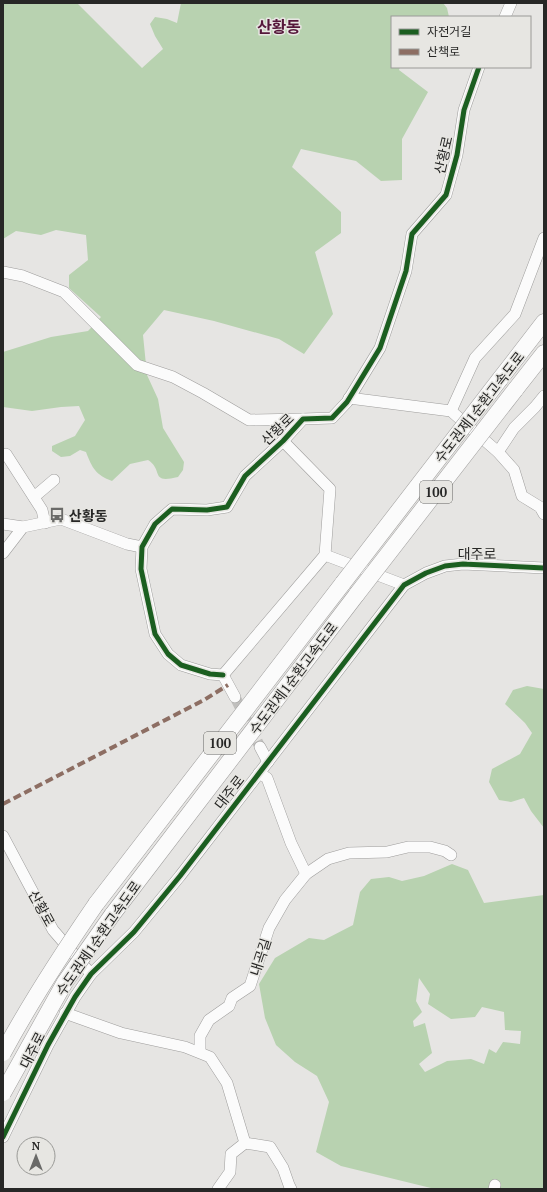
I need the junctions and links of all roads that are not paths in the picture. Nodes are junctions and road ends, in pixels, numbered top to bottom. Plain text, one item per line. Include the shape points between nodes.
1 (511, 3) edge
2 (505, 16) edge
3 (479, 68) edge
4 (544, 238) edge
5 (3, 272) edge
6 (544, 322) edge
7 (544, 353) edge
8 (544, 396) edge
9 (349, 398) junction
10 (451, 411) junction
11 (303, 419) junction
12 (283, 441) junction
13 (498, 452) junction
14 (6, 454) dead end
15 (54, 480) dead end
16 (34, 497) junction
17 (544, 514) edge
18 (45, 523) junction
19 (3, 524) edge
20 (24, 527) junction
21 (142, 546) junction
22 (3, 553) edge
23 (325, 554) junction
24 (544, 568) edge
25 (404, 585) junction
26 (223, 675) junction
27 (235, 697) tunnel mouth
28 (260, 747) tunnel mouth
29 (268, 762) junction
30 (259, 773) junction
31 (3, 836) edge
32 (451, 855) dead end
33 (306, 874) junction
34 (91, 974) junction
35 (65, 1013) junction
36 (200, 1052) junction
37 (3, 1053) edge
38 (3, 1093) edge
39 (3, 1137) edge
40 (246, 1143) junction
41 (218, 1189) edge
42 (291, 1189) edge

1 - 2 street
3 - 9 street, 산황로 via 464,110 457,155 446,195 412,234 406,271 380,348
4 - 10 street via 515,314 475,358
5 - 11 street, 산황로 via 23,276 64,292 137,365 173,377 249,420
6 - 37 highway, 수도권제1순환고속도로 / 100, bridge via 96,904 21,1018
7 - 38 highway, 수도권제1순환고속도로 / 100, bridge via 112,915 65,982
8 - 13 street via 514,428
9 - 10 street
9 - 11 street, 산황로 via 332,418
10 - 13 street
11 - 12 street, 산황로
12 - 21 street, 산황로 via 245,476 228,507 207,510 172,509 155,524
12 - 23 street, 산황로 via 330,489
13 - 17 street via 514,470 522,496 540,507
14 - 16 street
15 - 16 street
16 - 18 street via 42,510
18 - 20 street
18 - 21 street via 61,519 127,544
19 - 20 street
20 - 22 street
21 - 26 street, 산황로 via 141,569 155,634 168,654 181,665 210,674
23 - 25 street
23 - 26 street
24 - 25 street, 대주로 via 463,564 445,566
25 - 29 street, 대주로
26 - 27 street
28 - 29 street
29 - 30 street, 대주로
30 - 33 street, 대주로 via 267,778 291,843
30 - 34 street, 대주로 via 134,932
31 - 34 street, 산황로 via 53,930
32 - 33 street via 445,850 430,847 349,854 328,859
33 - 36 street, 내곡길 via 285,900 269,928 250,986 232,998 229,1006 209,1020 200,1036
34 - 35 street, 대주로
35 - 36 street via 121,1033
35 - 39 street, 대주로
36 - 40 street via 210,1056 227,1083
40 - 41 street via 231,1154 230,1172
40 - 42 street via 270,1147 283,1168

